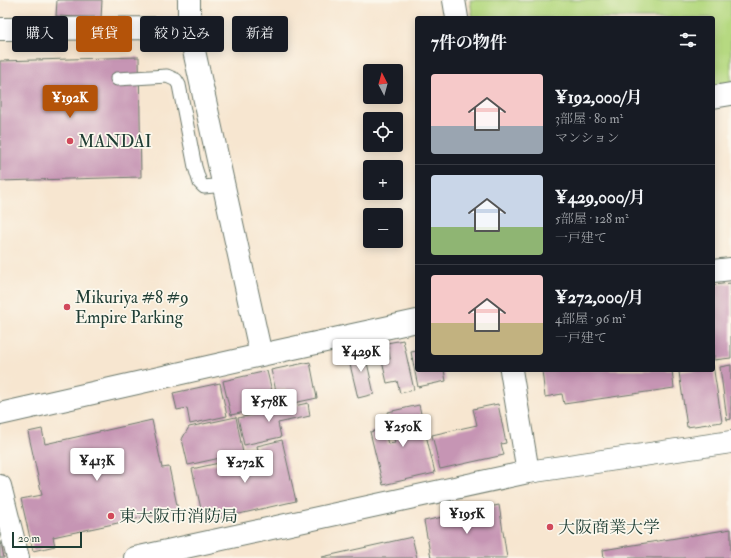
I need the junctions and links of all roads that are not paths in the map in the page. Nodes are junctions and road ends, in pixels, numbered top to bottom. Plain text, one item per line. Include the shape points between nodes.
1 (189, 0) edge
2 (454, 0) edge
3 (189, 16) edge
4 (457, 16) edge
5 (0, 28) edge
6 (140, 28) edge
7 (194, 52) edge
8 (117, 79) dead end
9 (731, 94) edge
10 (715, 97) edge
11 (224, 185) junction
12 (731, 269) edge
13 (715, 271) edge
14 (415, 322) edge
15 (261, 355) junction
16 (511, 372) edge
17 (0, 414) edge
18 (731, 442) edge
19 (528, 472) junction
20 (0, 486) edge
21 (18, 558) edge
22 (135, 558) edge

1 - 3 street
2 - 4 street
5 - 6 street
7 - 11 street
8 - 11 lane via 167,76 176,80 200,183 204,187
9 - 10 street
11 - 15 street
12 - 13 street
14 - 15 street
15 - 17 street
16 - 19 street
18 - 19 street
19 - 22 street
20 - 21 street

